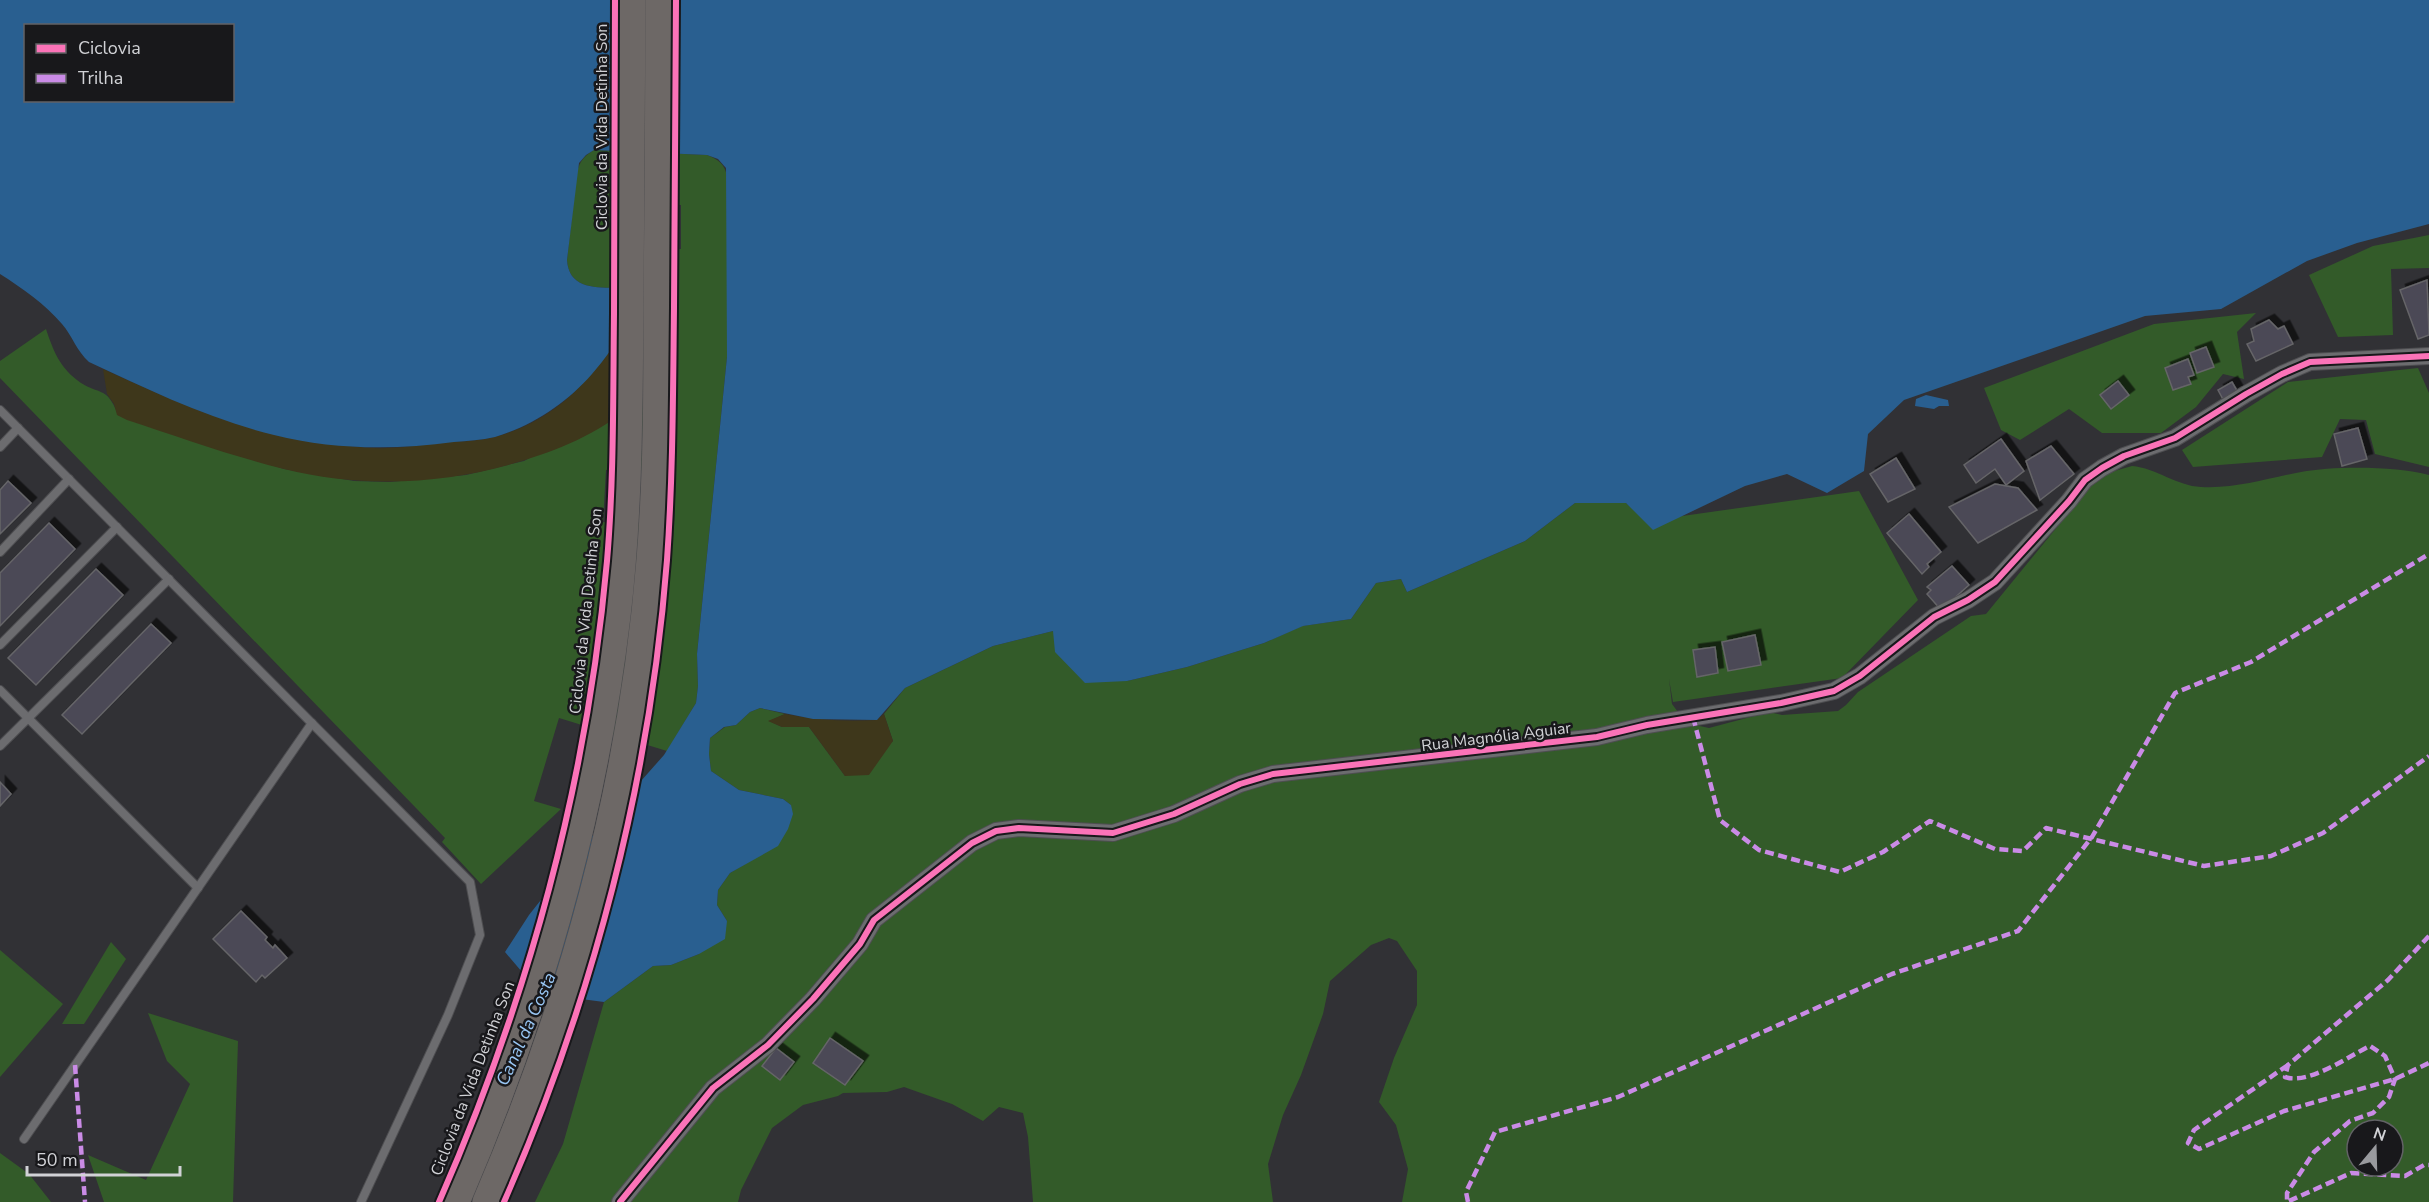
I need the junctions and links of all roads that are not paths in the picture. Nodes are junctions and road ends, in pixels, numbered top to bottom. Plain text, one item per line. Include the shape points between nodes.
1 (632, 0) edge
2 (659, 0) edge
3 (2429, 356) edge
4 (0, 410) edge
5 (18, 428) junction
6 (0, 447) edge
7 (69, 479) junction
8 (117, 527) junction
9 (0, 552) edge
10 (169, 579) junction
11 (0, 645) edge
12 (0, 690) edge
13 (28, 718) junction
14 (312, 723) junction
15 (0, 747) edge
16 (198, 888) junction
17 (24, 1139) dead end
18 (361, 1202) edge
19 (456, 1202) edge
20 (486, 1202) edge
21 (620, 1202) edge

1 - 19 main road via 629,447 610,671 584,814 551,945 512,1062
2 - 20 main road via 656,448 650,562 637,675 618,787 577,953 534,1083
3 - 21 street, Rua Magnólia Aguiar via 2310,362 2255,388 2175,438 2102,468 2085,480 1995,582 1935,617 1860,676 1834,691 1597,737 1273,774 1240,784 1174,814 1113,833 1019,828 996,831 972,843 874,920 860,944 813,999 768,1045 713,1088
4 - 5 lane
5 - 6 lane
5 - 7 lane
7 - 8 lane
7 - 9 lane
8 - 10 lane
8 - 11 lane
10 - 13 lane
10 - 14 lane
12 - 13 lane
13 - 15 lane
13 - 16 lane
14 - 16 lane
14 - 18 lane via 470,882 480,935 448,1015
16 - 17 lane

